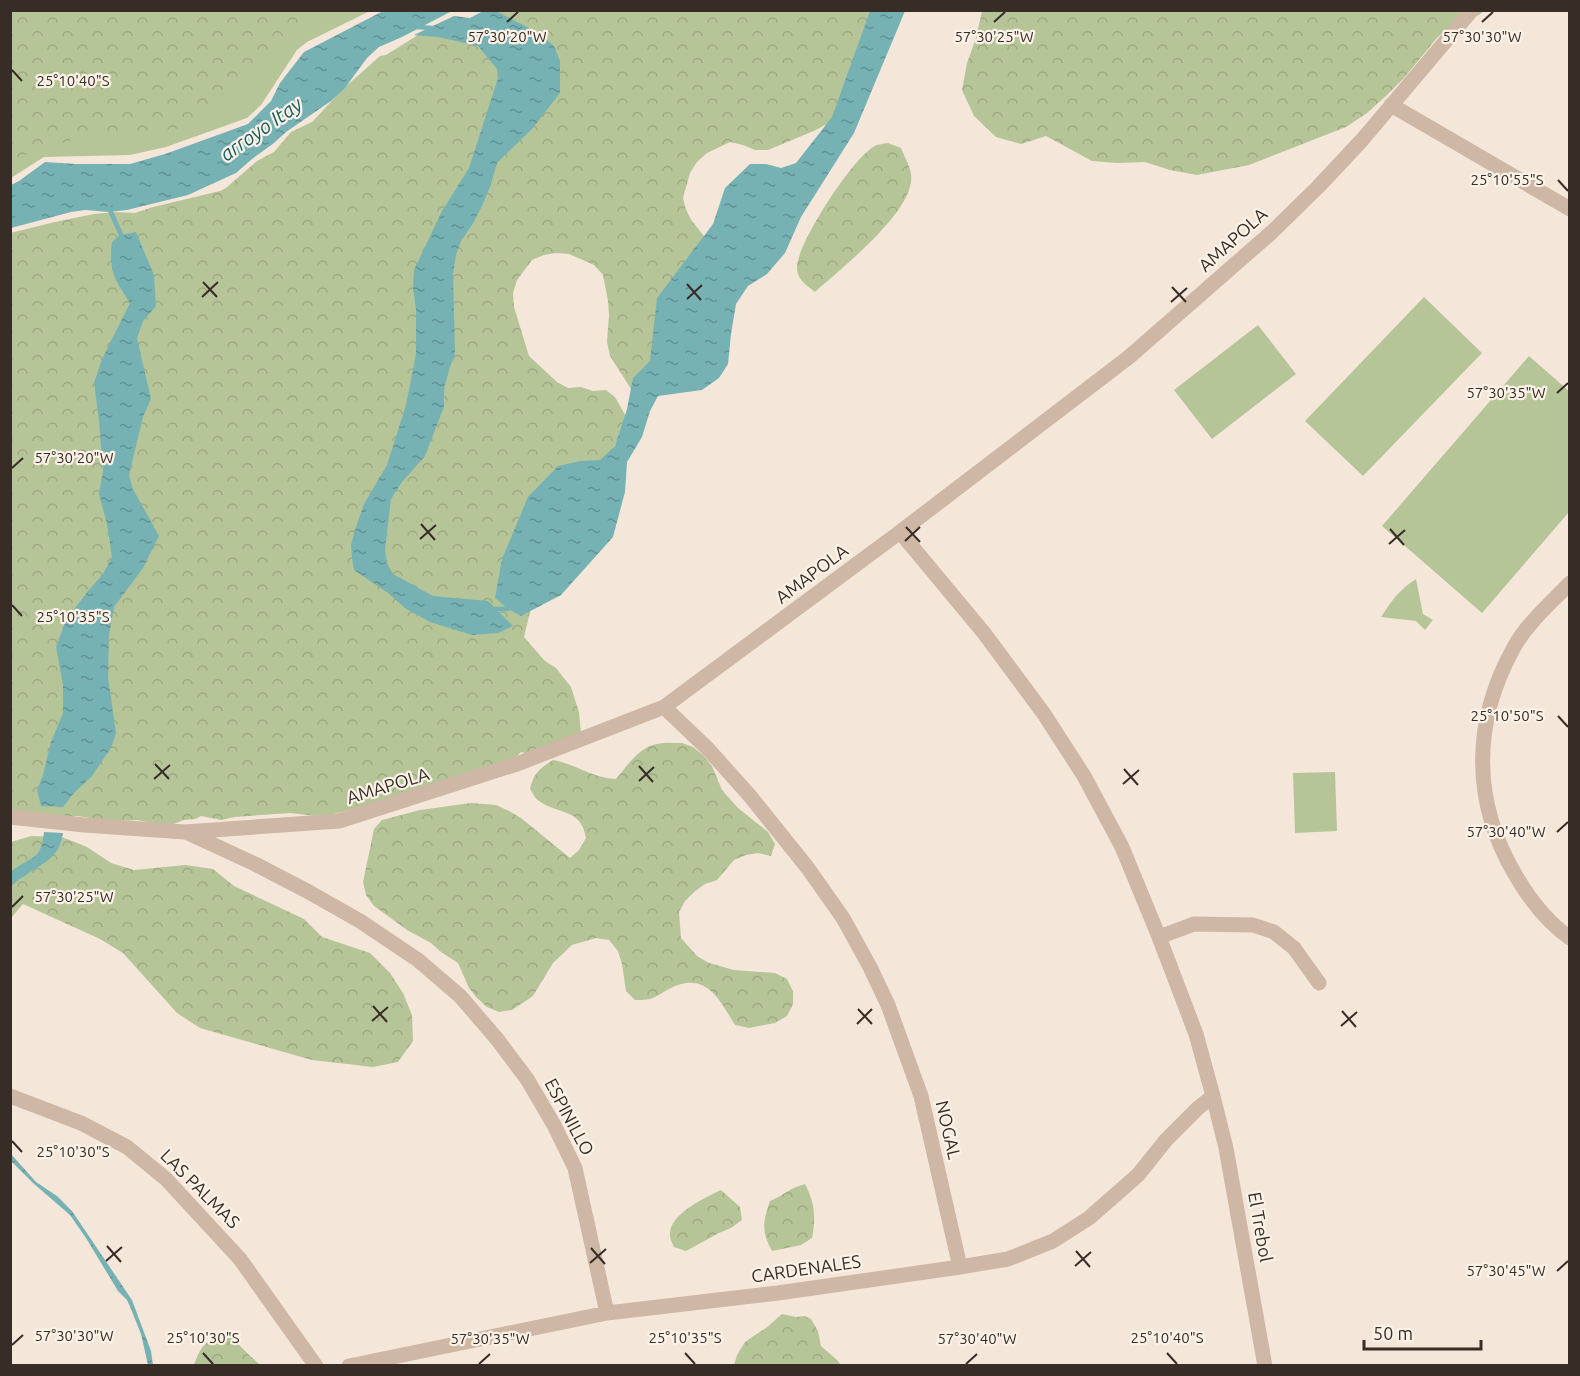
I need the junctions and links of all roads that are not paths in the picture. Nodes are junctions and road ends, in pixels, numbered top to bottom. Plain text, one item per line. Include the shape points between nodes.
1 (1472, 10) edge
2 (1391, 105) junction
3 (1569, 209) edge
4 (900, 532) junction
5 (1569, 583) edge
6 (664, 708) junction
7 (10, 817) edge
8 (185, 832) junction
9 (1159, 937) junction
10 (1569, 938) edge
11 (1319, 983) dead end
12 (10, 1096) edge
13 (1213, 1096) junction
14 (960, 1267) junction
15 (607, 1313) junction
16 (315, 1365) edge
17 (349, 1365) edge
18 (1265, 1365) edge

1 - 2 street, AMAPOLA
2 - 3 street
2 - 4 street, AMAPOLA via 1355,148 1272,232 1129,357
4 - 6 street, AMAPOLA
4 - 9 street, El Trebol via 984,633 1084,776 1122,847
5 - 10 street via 1530,624 1505,665 1486,727 1482,778 1490,818 1509,863 1529,897
6 - 8 street, AMAPOLA via 518,764 339,821
6 - 14 street, NOGAL via 708,749 807,867 843,918 870,967 921,1096
7 - 8 street, AMAPOLA
8 - 15 street, ESPINILLO via 255,864 360,921 418,960 460,996 527,1079 575,1168
9 - 11 street via 1194,924 1253,925 1274,932 1294,948
9 - 13 street, El Trebol via 1196,1034
12 - 16 street, LAS PALMAS via 81,1123 127,1147 166,1179 240,1259
13 - 14 street, CARDENALES via 1166,1140 1138,1175 1089,1218 1053,1241 1008,1258
13 - 18 street, El Trebol
14 - 15 street, CARDENALES
15 - 17 street, CARDENALES

